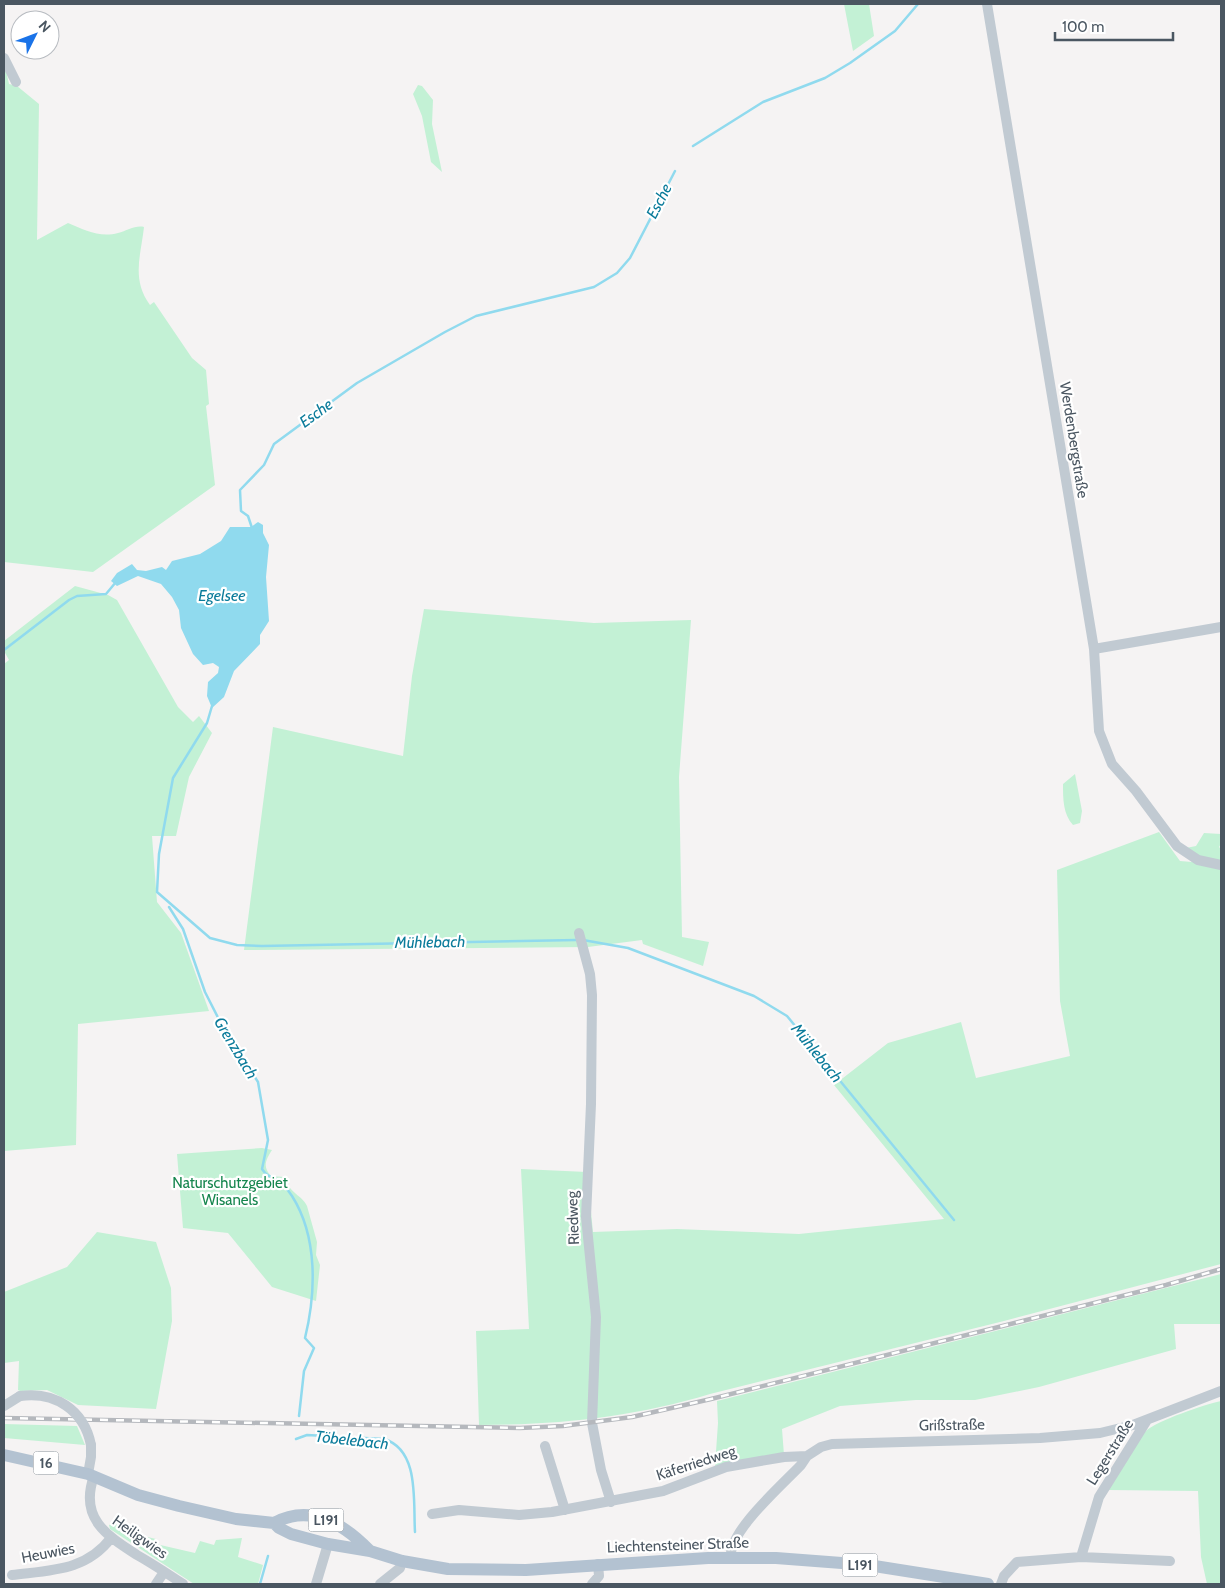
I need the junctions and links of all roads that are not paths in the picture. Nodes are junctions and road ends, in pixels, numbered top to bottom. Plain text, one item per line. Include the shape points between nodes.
1 (987, 4) edge
2 (4, 58) edge
3 (16, 82) dead end
4 (1221, 627) edge
5 (1094, 649) junction
6 (1221, 865) edge
7 (580, 938) dead end
8 (1221, 1391) edge
9 (4, 1406) edge
10 (1147, 1420) junction
11 (545, 1446) dead end
12 (4, 1455) edge
13 (807, 1456) junction
14 (91, 1475) junction
15 (611, 1502) junction
16 (565, 1510) junction
17 (432, 1514) dead end
18 (274, 1523) junction
19 (111, 1538) junction
20 (328, 1544) junction
21 (370, 1551) junction
22 (1081, 1556) junction
23 (731, 1557) junction
24 (402, 1561) junction
25 (1170, 1561) dead end
26 (598, 1564) junction
27 (164, 1572) junction
28 (12, 1575) dead end
29 (156, 1584) edge
30 (183, 1584) edge
31 (316, 1584) edge
32 (380, 1584) edge
33 (592, 1584) edge
34 (988, 1584) edge
35 (1001, 1584) edge

1 - 5 street, Werdenbergstraße
2 - 3 street
4 - 5 street
5 - 6 street, Werdenbergstraße via 1099,731 1112,764 1177,846 1198,860
7 - 15 street, Riedweg via 590,974 592,1004 586,1217 596,1317 592,1423
8 - 10 street, Grißstraße
9 - 14 street, Heiligwies, bridge via 20,1396 44,1395 64,1403 84,1426 91,1445
10 - 13 street, Grißstraße via 1100,1433 1065,1437 832,1444
10 - 22 street, Legerstraße via 1099,1497
11 - 16 street
12 - 14 main road, 16
13 - 15 street, Käferriedweg via 726,1466 678,1486
13 - 23 street, Grißstraße via 747,1524 730,1549
14 - 18 main road, 16 via 138,1495 179,1506 236,1520
14 - 19 street, Heiligwies via 91,1509 99,1526
15 - 16 street, Käferriedweg
16 - 17 street, Käferriedweg via 519,1515 459,1510
18 - 20 main road, Liechtensteiner Straße / L191 via 291,1534
18 - 21 main road, Liechtensteiner Straße / L191 via 302,1514 337,1523
19 - 27 street, Heiligwies
19 - 28 street, Heuwies via 102,1550 84,1562
20 - 21 main road, Liechtensteiner Straße / L191
20 - 31 street
21 - 24 main road, Liechtensteiner Straße / L191
22 - 25 street
22 - 35 street via 1017,1562
23 - 26 main road, Liechtensteiner Straße / L191
23 - 34 main road, Liechtensteiner Straße / L191 via 842,1562
24 - 26 main road, Liechtensteiner Straße / L191 via 469,1570 526,1570
24 - 32 street via 400,1568
26 - 33 street via 599,1576
27 - 29 street
27 - 30 street, Heiligwies

